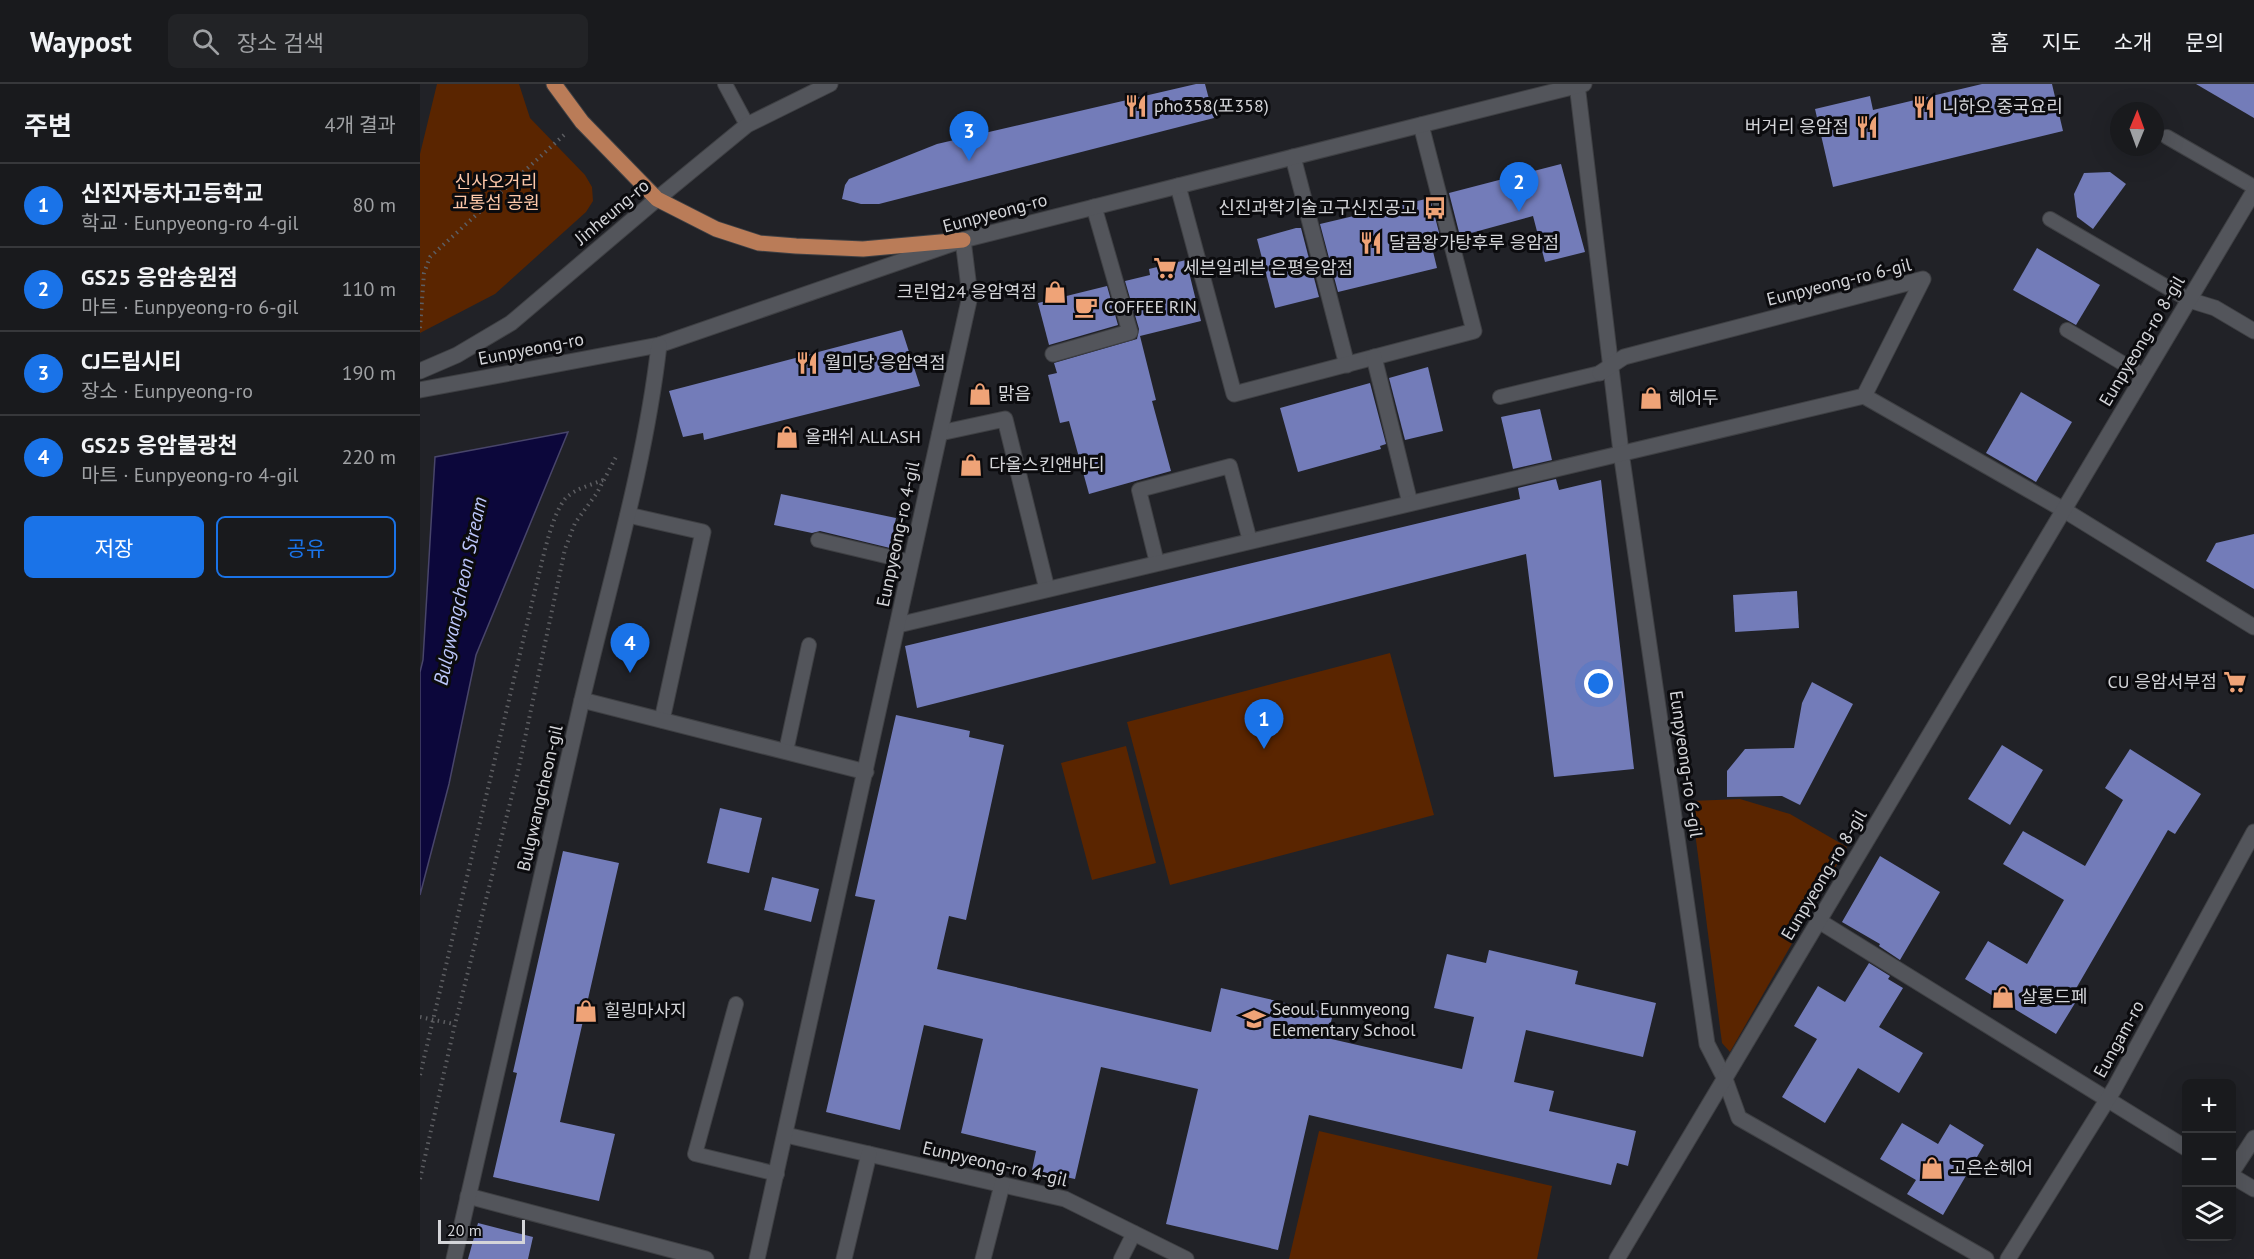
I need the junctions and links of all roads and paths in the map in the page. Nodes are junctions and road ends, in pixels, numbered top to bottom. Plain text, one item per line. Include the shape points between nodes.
1 (554, 84) edge
2 (725, 84) edge
3 (830, 84) edge
4 (1580, 85) edge
5 (579, 117) junction
6 (747, 125) junction
7 (1421, 125) junction
8 (2167, 137) dead end
9 (1293, 157) junction
10 (1178, 186) junction
11 (2254, 189) edge
12 (657, 199) junction
13 (1094, 207) junction
14 (2050, 219) dead end
15 (963, 240) junction
16 (2189, 300) junction
17 (420, 328) edge
18 (2067, 330) dead end
19 (2254, 331) edge
20 (659, 345) junction
21 (1053, 354) dead end
22 (1374, 357) junction
23 (1347, 365) junction
24 (1605, 369) junction
25 (420, 371) edge
26 (2144, 376) junction
27 (420, 390) edge
28 (1864, 396) junction
29 (1500, 397) dead end
30 (940, 432) junction
31 (619, 451) dead end
32 (1621, 452) junction
33 (604, 480) junction
34 (1410, 502) junction
35 (2064, 510) junction
36 (628, 515) junction
37 (818, 540) dead end
38 (1250, 541) junction
39 (911, 562) junction
40 (1157, 563) junction
41 (1047, 589) junction
42 (898, 625) junction
43 (2254, 627) edge
44 (809, 645) dead end
45 (582, 700) junction
46 (662, 720) junction
47 (786, 751) junction
48 (866, 772) junction
49 (2254, 832) edge
50 (1819, 921) junction
51 (736, 1004) dead end
52 (420, 1017) edge
53 (432, 1020) junction
54 (455, 1024) junction
55 (420, 1075) edge
56 (1725, 1079) junction
57 (2108, 1099) junction
58 (786, 1135) junction
59 (2254, 1138) edge
60 (2182, 1145) edge
61 (869, 1154) junction
62 (2236, 1167) edge
63 (777, 1174) junction
64 (2236, 1177) edge
65 (420, 1179) edge
66 (1002, 1185) junction
67 (2254, 1189) edge
68 (468, 1196) junction
69 (1134, 1233) junction
70 (454, 1259) edge
71 (706, 1259) edge
72 (757, 1259) edge
73 (844, 1259) edge
74 (983, 1259) edge
75 (1121, 1259) edge
76 (1186, 1259) edge
77 (1617, 1259) edge
78 (1986, 1259) edge
79 (2008, 1259) edge

1 - 5 main road
2 - 6 lane
3 - 6 street, Jinheung-ro
4 - 7 street, Eunpyeong-ro
4 - 24 street, Eunpyeong-ro 6-gil
5 - 12 main road
5 - 17 path via 556,144 430,257 424,273
6 - 12 street, Jinheung-ro
7 - 9 street, Eunpyeong-ro
7 - 22 street via 1474,331
8 - 11 lane
9 - 10 street, Eunpyeong-ro
9 - 23 street
10 - 13 street, Eunpyeong-ro
10 - 23 street via 1234,394
11 - 16 street, Eunpyeong-ro 8-gil
12 - 15 main road via 716,230 759,243 863,249
12 - 25 street, Jinheung-ro via 512,323
13 - 15 street, Eunpyeong-ro
13 - 21 street via 1130,332
14 - 16 lane
15 - 20 street, Eunpyeong-ro
15 - 30 street, Eunpyeong-ro 4-gil via 970,296
16 - 19 street via 2215,308
16 - 26 street, Eunpyeong-ro 8-gil
18 - 26 lane
20 - 27 street, Eunpyeong-ro
20 - 36 street, Bulgwangcheon-gil
22 - 23 street
22 - 34 street
24 - 28 street, Eunpyeong-ro 6-gil via 1624,357 1923,279
24 - 29 lane
24 - 32 street, Eunpyeong-ro 6-gil
26 - 35 street, Eunpyeong-ro 8-gil
28 - 32 street
28 - 35 street
30 - 39 street, Eunpyeong-ro 4-gil
30 - 41 street via 1005,418
31 - 33 path
32 - 34 street
32 - 56 street, Eunpyeong-ro 6-gil via 1707,1044
33 - 53 path via 566,498 555,522 536,586
33 - 54 path via 575,523 565,549 518,771
34 - 38 street
35 - 43 street
35 - 50 street, Eunpyeong-ro 8-gil
36 - 45 street, Bulgwangcheon-gil
36 - 46 street via 704,532
37 - 39 lane
38 - 40 street, Eunpyeong-ro 4-gil
38 - 40 lane via 1230,466 1139,490
39 - 42 street, Eunpyeong-ro 4-gil
40 - 41 street, Eunpyeong-ro 4-gil
41 - 42 street, Eunpyeong-ro 4-gil
42 - 48 street, Eunpyeong-ro 4-gil
44 - 47 lane
45 - 46 street
45 - 68 street, Bulgwangcheon-gil
46 - 47 street
47 - 48 street
48 - 58 street, Eunpyeong-ro 4-gil
49 - 57 street, Eungam-ro
50 - 56 street, Eunpyeong-ro 8-gil
50 - 57 street
51 - 63 lane via 694,1154
52 - 53 path
53 - 54 path
53 - 55 path
54 - 65 path
56 - 77 street, Eunpyeong-ro 8-gil
56 - 78 street, Eunpyeong-ro 6-gil via 1739,1118
57 - 60 street
57 - 79 street, Eungam-ro
58 - 61 street, Eunpyeong-ro 4-gil
58 - 63 street, Eunpyeong-ro 4-gil
59 - 62 street
61 - 66 street, Eunpyeong-ro 4-gil
61 - 73 street
63 - 72 street, Eunpyeong-ro 4-gil
64 - 67 street
66 - 69 street, Eunpyeong-ro 4-gil via 1065,1199
66 - 74 street
68 - 70 street, Bulgwangcheon-gil
68 - 71 street
69 - 75 lane
69 - 76 street, Eunpyeong-ro 4-gil

